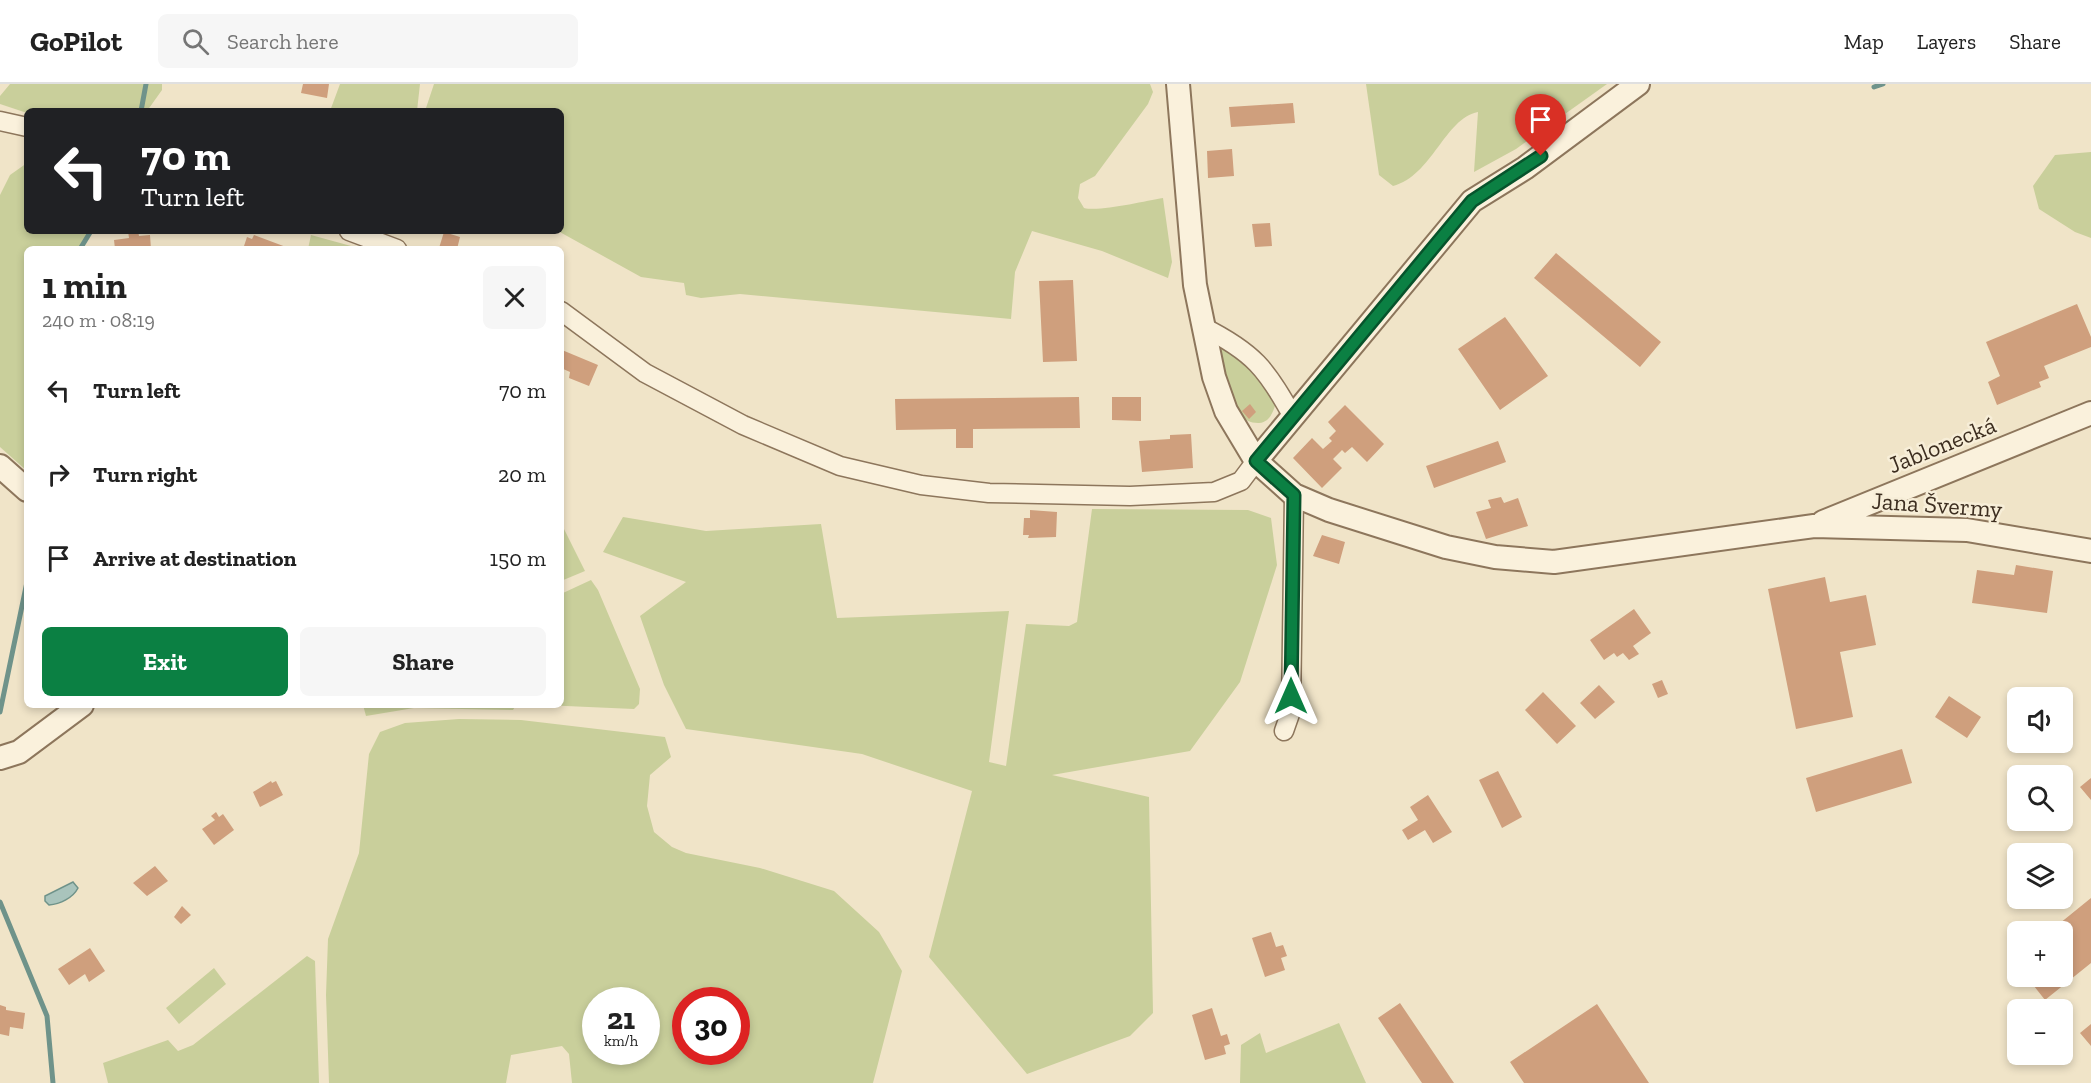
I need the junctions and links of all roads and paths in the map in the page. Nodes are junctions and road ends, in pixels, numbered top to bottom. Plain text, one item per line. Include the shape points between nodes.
1 (1178, 84) edge
2 (1638, 84) edge
3 (0, 121) edge
4 (24, 126) edge
5 (357, 234) edge
6 (389, 246) edge
7 (564, 313) edge
8 (1203, 327) junction
9 (2091, 413) edge
10 (1293, 417) junction
11 (1256, 461) junction
12 (0, 466) edge
13 (24, 487) edge
14 (1294, 495) junction
15 (1814, 526) junction
16 (2091, 550) edge
17 (78, 708) edge
18 (1284, 731) dead end
19 (0, 758) edge

1 - 8 street via 1195,285
2 - 10 street via 1526,168 1472,201
3 - 4 street
5 - 6 street
7 - 11 street via 645,373 743,425 840,466 921,485 1022,494 1130,496 1214,492 1241,481
8 - 10 street via 1258,362
8 - 11 street via 1226,411
9 - 15 street, Jablonecká
10 - 11 street
11 - 14 street
12 - 13 street
14 - 15 street via 1446,547 1495,557 1554,562
14 - 18 street via 1291,711
15 - 16 street, Jana Švermy via 1966,530
17 - 19 street via 19,752

